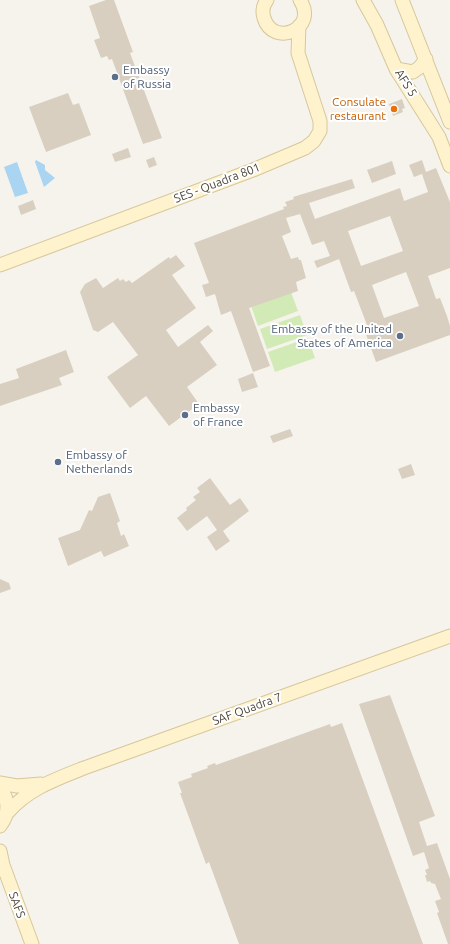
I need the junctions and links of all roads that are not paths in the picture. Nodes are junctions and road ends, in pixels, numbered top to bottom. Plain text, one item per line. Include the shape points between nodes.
1 (267, 0) edge
2 (363, 0) edge
3 (402, 0) edge
4 (306, 3) edge
5 (299, 26) junction
6 (277, 32) junction
7 (298, 53) junction
8 (426, 59) junction
9 (396, 69) junction
10 (450, 122) edge
11 (450, 166) edge
12 (31, 253) junction
13 (0, 256) edge
14 (0, 265) edge
15 (450, 636) edge
16 (0, 783) edge
17 (45, 784) junction
18 (0, 787) edge
19 (8, 812) junction
20 (0, 826) edge
21 (0, 851) edge
22 (2, 863) edge
23 (32, 944) edge

1 - 6 street, SES - Quadra 801 via 263,8 264,20
2 - 9 street, AFS 5
3 - 8 street, AFS 5
4 - 5 street, SES - Quadra 801 via 304,18
5 - 6 street via 291,32
5 - 7 street, SES - Quadra 801
6 - 7 street, SES - Quadra 801
7 - 12 street, SES - Quadra 801 via 320,121 320,131 314,141 305,148
8 - 9 street via 413,72
8 - 10 street, AFS 5
9 - 11 street, AFS 5 via 430,120
12 - 13 street, SES - Quadra 801
12 - 14 street, SES - Quadra 801
13 - 14 street
15 - 17 street, SAF Quadra 7
16 - 17 street, SAF Quadra 7 via 18,786
17 - 19 street, SAF Quadra 7 via 18,800
18 - 19 street via 8,803
19 - 20 street, SAF Quadra 7
21 - 22 street, SAFS
22 - 23 street, SAFS

